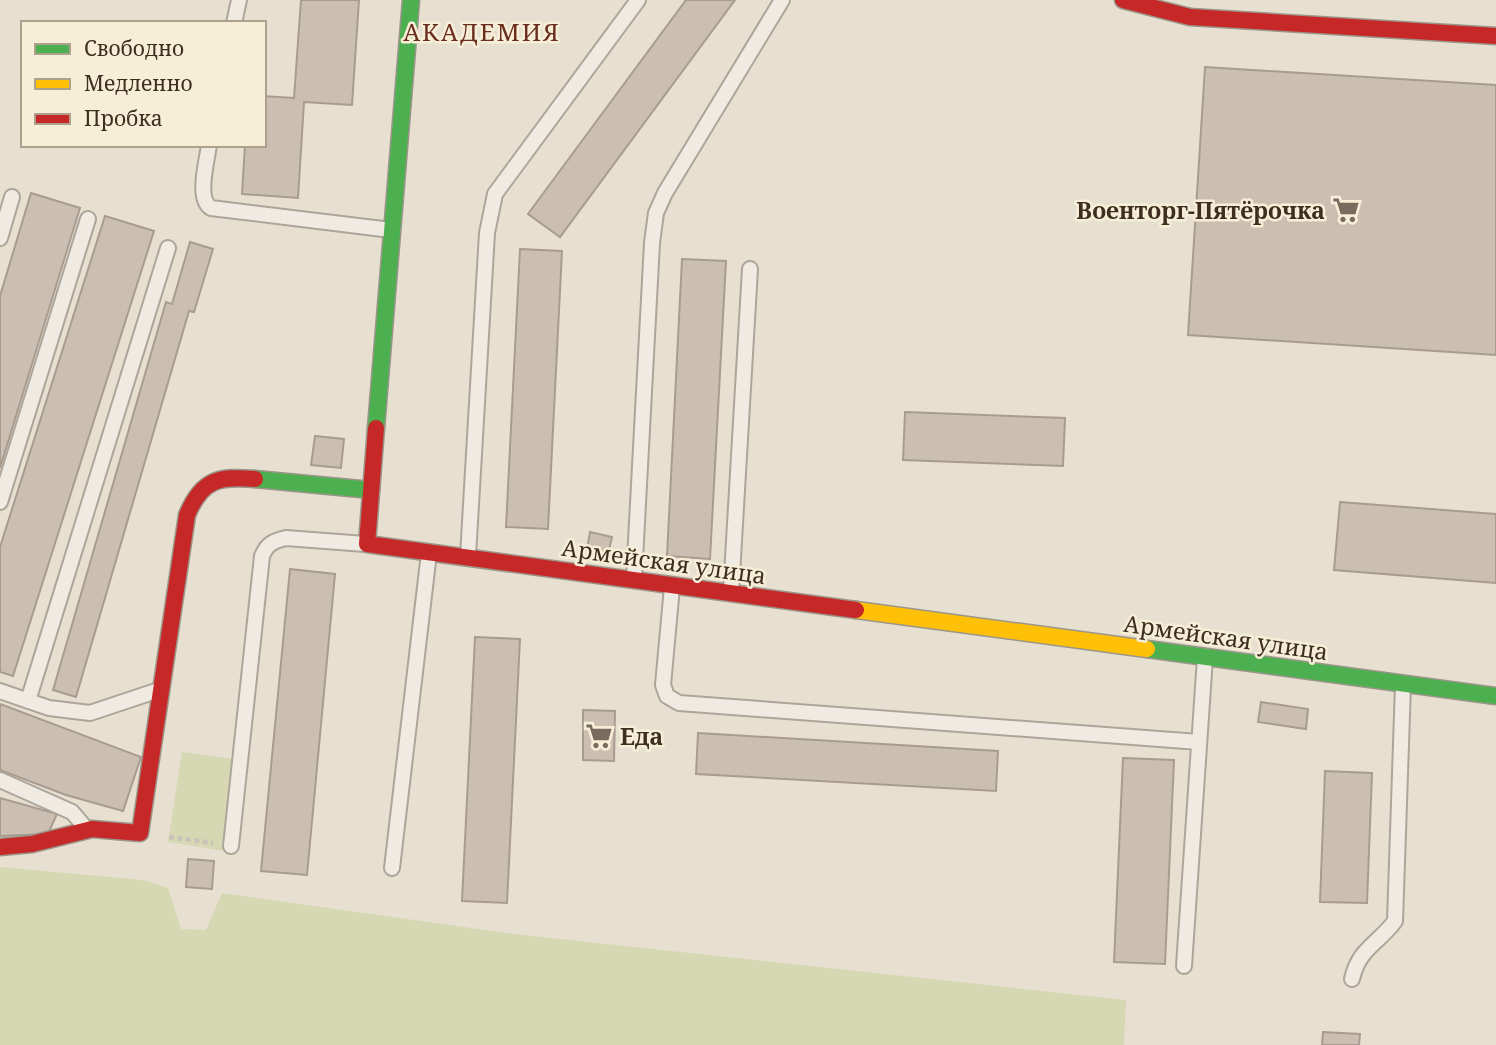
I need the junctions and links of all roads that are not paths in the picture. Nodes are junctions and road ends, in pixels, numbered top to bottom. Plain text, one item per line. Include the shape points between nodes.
1 (239, 0) edge
2 (411, 0) edge
3 (638, 0) edge
4 (782, 0) edge
5 (1123, 0) edge
6 (234, 21) edge
7 (1496, 36) edge
8 (209, 147) edge
9 (12, 197) dead end
10 (88, 219) dead end
11 (392, 230) junction
12 (0, 238) edge
13 (168, 248) dead end
14 (750, 269) dead end
15 (371, 490) junction
16 (0, 502) edge
17 (367, 544) junction
18 (429, 552) junction
19 (467, 558) junction
20 (634, 580) junction
21 (672, 585) junction
22 (731, 593) junction
23 (1205, 657) junction
24 (1403, 684) junction
25 (161, 689) junction
26 (0, 691) edge
27 (1496, 696) edge
28 (28, 701) junction
29 (1199, 742) junction
30 (0, 780) edge
31 (88, 830) junction
32 (231, 846) road end
33 (0, 847) edge
34 (392, 868) dead end
35 (1184, 966) dead end
36 (1352, 979) dead end

1 - 6 lane
2 - 11 street
3 - 19 lane via 495,194 486,233
4 - 20 lane via 656,213
5 - 7 street via 1190,17
8 - 11 lane via 202,196 211,208
9 - 12 lane
10 - 16 lane
11 - 15 street
13 - 28 lane
14 - 22 lane
15 - 17 street
15 - 25 street via 232,477 204,485 187,515
17 - 18 street, Армейская улица
17 - 32 lane via 286,538 266,547
18 - 19 street, Армейская улица
18 - 34 lane
19 - 20 street, Армейская улица
20 - 21 street, Армейская улица
21 - 22 street, Армейская улица
21 - 29 lane via 663,685 667,696 678,703
22 - 23 street, Армейская улица
23 - 24 street, Армейская улица
23 - 29 lane
24 - 27 street, Армейская улица
24 - 36 lane via 1395,921 1356,963
25 - 28 lane via 90,713
25 - 31 street via 140,833
26 - 28 lane
29 - 35 lane
30 - 31 lane via 72,812
31 - 33 street via 16,848

